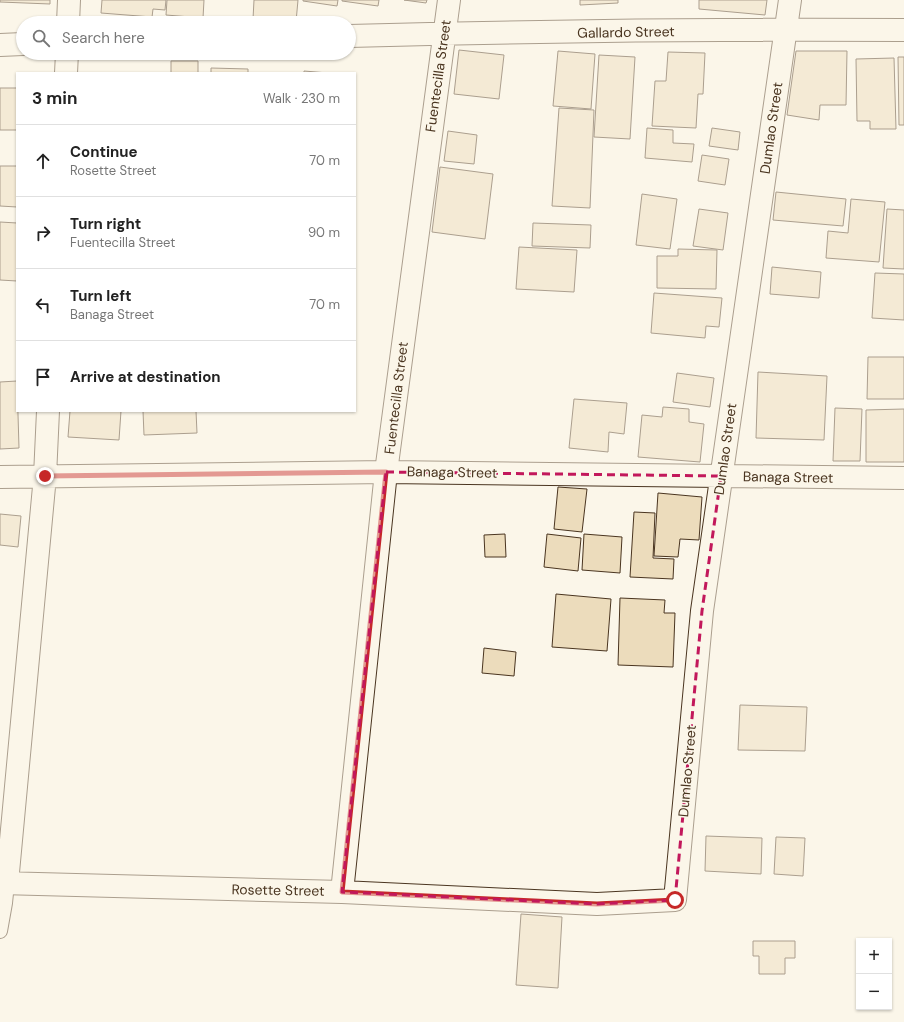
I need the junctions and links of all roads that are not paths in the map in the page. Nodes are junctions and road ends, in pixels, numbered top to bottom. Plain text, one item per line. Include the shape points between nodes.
1 (70, 0) edge
2 (449, 0) edge
3 (790, 0) edge
4 (69, 16) edge
5 (785, 30) junction
6 (904, 30) edge
7 (444, 34) junction
8 (356, 36) edge
9 (16, 44) edge
10 (0, 45) edge
11 (67, 60) edge
12 (66, 72) edge
13 (48, 412) edge
14 (386, 472) junction
15 (45, 476) junction
16 (721, 476) junction
17 (0, 477) edge
18 (904, 478) edge
19 (3, 883) edge
20 (342, 892) junction
21 (675, 900) joint
22 (0, 931) edge

1 - 4 street
2 - 7 street, Fuentecilla Street
3 - 5 street, Dumlao Street
5 - 6 street, Gallardo Street
5 - 7 street, Gallardo Street
5 - 16 street, Dumlao Street
7 - 8 street, Gallardo Street
7 - 14 street, Fuentecilla Street
9 - 10 street
11 - 12 street
13 - 15 street
14 - 15 street, Banaga Street
14 - 16 street, Banaga Street
14 - 20 street, Fuentecilla Street
15 - 17 street, Banaga Street
15 - 19 street
16 - 18 street, Banaga Street
16 - 21 street, Dumlao Street via 702,611
19 - 20 street, Rosette Street
19 - 22 lane via 5,903
20 - 21 street, Rosette Street via 597,904

